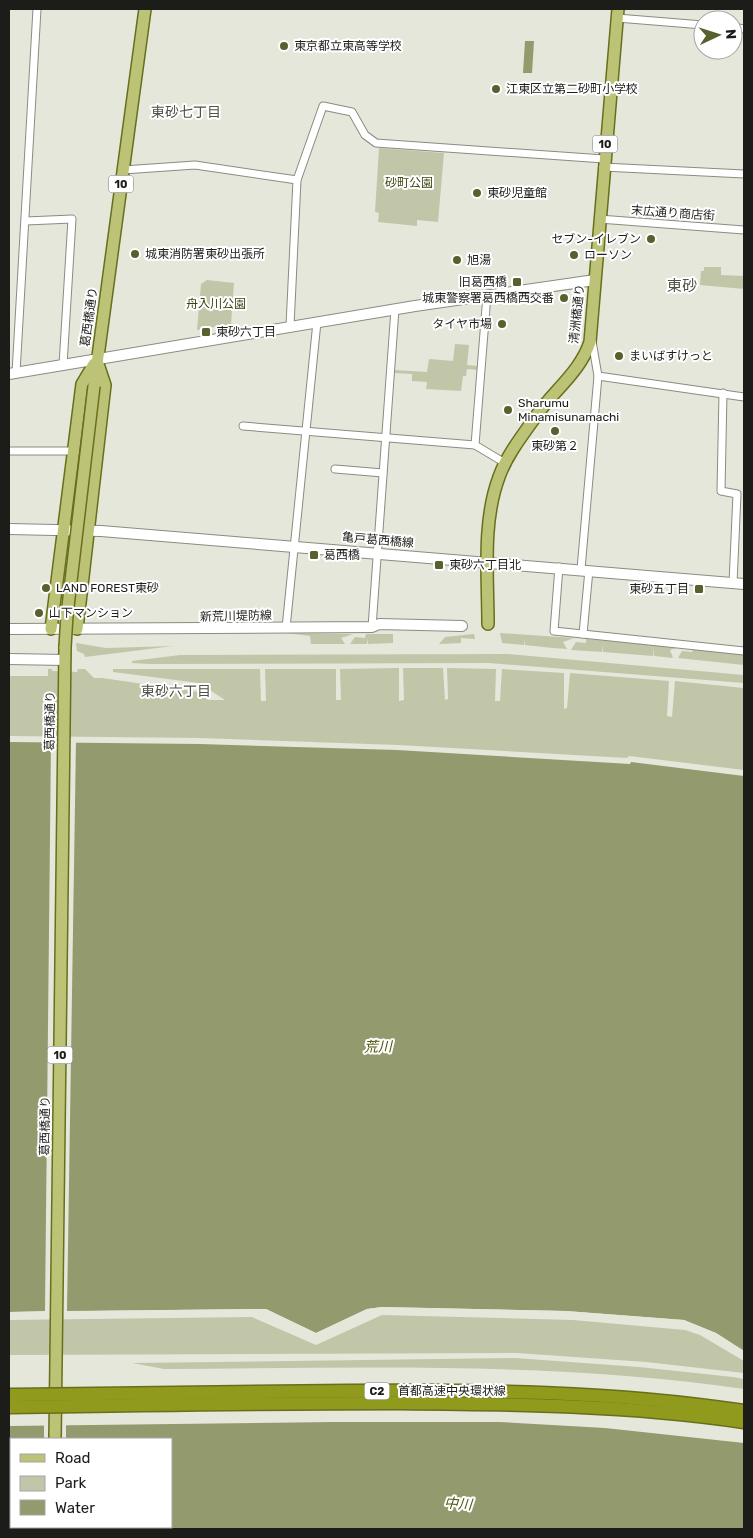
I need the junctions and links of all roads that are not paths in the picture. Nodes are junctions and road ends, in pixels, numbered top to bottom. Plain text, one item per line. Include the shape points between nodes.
1 (37, 9) edge
2 (145, 9) edge
3 (617, 13) edge
4 (693, 24) edge
5 (604, 163) junction
6 (123, 170) junction
7 (744, 174) edge
8 (297, 180) junction
9 (599, 219) junction
10 (26, 221) junction
11 (744, 230) edge
12 (594, 280) junction
13 (487, 295) junction
14 (395, 309) junction
15 (317, 322) junction
16 (290, 326) junction
17 (591, 336) junction
18 (96, 360) junction
19 (63, 365) junction
20 (12, 374) edge
21 (598, 376) junction
22 (723, 393) junction
23 (744, 397) edge
24 (243, 426) dead end
25 (307, 432) junction
26 (386, 438) junction
27 (475, 446) junction
28 (75, 450) junction
29 (9, 451) edge
30 (505, 462) junction
31 (334, 469) dead end
32 (383, 473) junction
33 (9, 529) edge
34 (64, 530) junction
35 (90, 531) junction
36 (295, 546) junction
37 (378, 553) junction
38 (488, 561) junction
39 (559, 567) junction
40 (585, 569) junction
41 (733, 583) junction
42 (744, 584) edge
43 (488, 624) dead end
44 (462, 626) dead end
45 (286, 628) junction
46 (372, 628) junction
47 (9, 629) edge
48 (51, 629) junction
49 (78, 629) junction
50 (584, 634) junction
51 (744, 650) edge
52 (9, 659) edge
53 (65, 666) junction
54 (9, 1395) edge
55 (9, 1407) edge
56 (744, 1411) edge
57 (744, 1422) edge
58 (55, 1438) edge

1 - 10 street
2 - 6 main road, 葛西橋通り / 10
3 - 4 street
3 - 5 main road, 清洲橋通り / 10
5 - 7 street
5 - 8 street via 376,143 364,135 352,112 323,106
5 - 9 main road, 清洲橋通り / 10
6 - 8 street via 195,165
6 - 18 main road, 葛西橋通り / 10
8 - 16 street
9 - 11 street, 末広通り商店街
9 - 12 main road, 清洲橋通り / 10
10 - 19 street via 72,219
10 - 20 street
12 - 13 main road
12 - 17 main road, 清洲橋通り / 10
13 - 14 main road
13 - 27 street
14 - 15 main road
14 - 26 street
15 - 16 main road
15 - 25 street
16 - 18 main road
17 - 21 street
17 - 30 main road, 清洲橋通り / 10 via 585,355 538,413
18 - 19 main road
18 - 28 main road, 10 via 82,384
18 - 35 main road, 10 via 105,385
18 - 53 main road, 葛西橋通り / 10, bridge
19 - 20 main road
21 - 22 street
21 - 40 street
22 - 23 street
22 - 41 street via 721,491 737,494
24 - 25 street
25 - 26 street
25 - 36 street
26 - 27 street
26 - 32 street
27 - 30 street
28 - 29 street
28 - 34 main road, 10
30 - 38 main road, 清洲橋通り / 10 via 492,501
31 - 32 street
32 - 37 street
33 - 34 main road, 亀戸葛西橋線
34 - 35 main road, 亀戸葛西橋線
34 - 48 main road, 10
35 - 36 main road, 亀戸葛西橋線
35 - 49 main road, 10
36 - 37 main road, 亀戸葛西橋線
36 - 45 street
37 - 38 main road, 亀戸葛西橋線
37 - 46 street
38 - 39 main road, 亀戸葛西橋線
38 - 43 main road, 清洲橋通り / 10
39 - 40 main road, 亀戸葛西橋線
39 - 50 street via 554,631
40 - 41 main road, 亀戸葛西橋線
40 - 50 street
41 - 42 main road, 亀戸葛西橋線
44 - 46 main road, 新荒川堤防線 via 379,624
45 - 46 main road, 新荒川堤防線
45 - 49 main road, 新荒川堤防線
47 - 48 main road, 新荒川堤防線
48 - 49 main road, 新荒川堤防線
50 - 51 street
52 - 53 main road
53 - 58 main road, 葛西橋通り / 10, bridge
54 - 56 highway, 首都高速中央環状線 / C2, bridge via 519,1392 643,1398
55 - 57 highway, 首都高速中央環状線 / C2, bridge via 517,1404 628,1409

